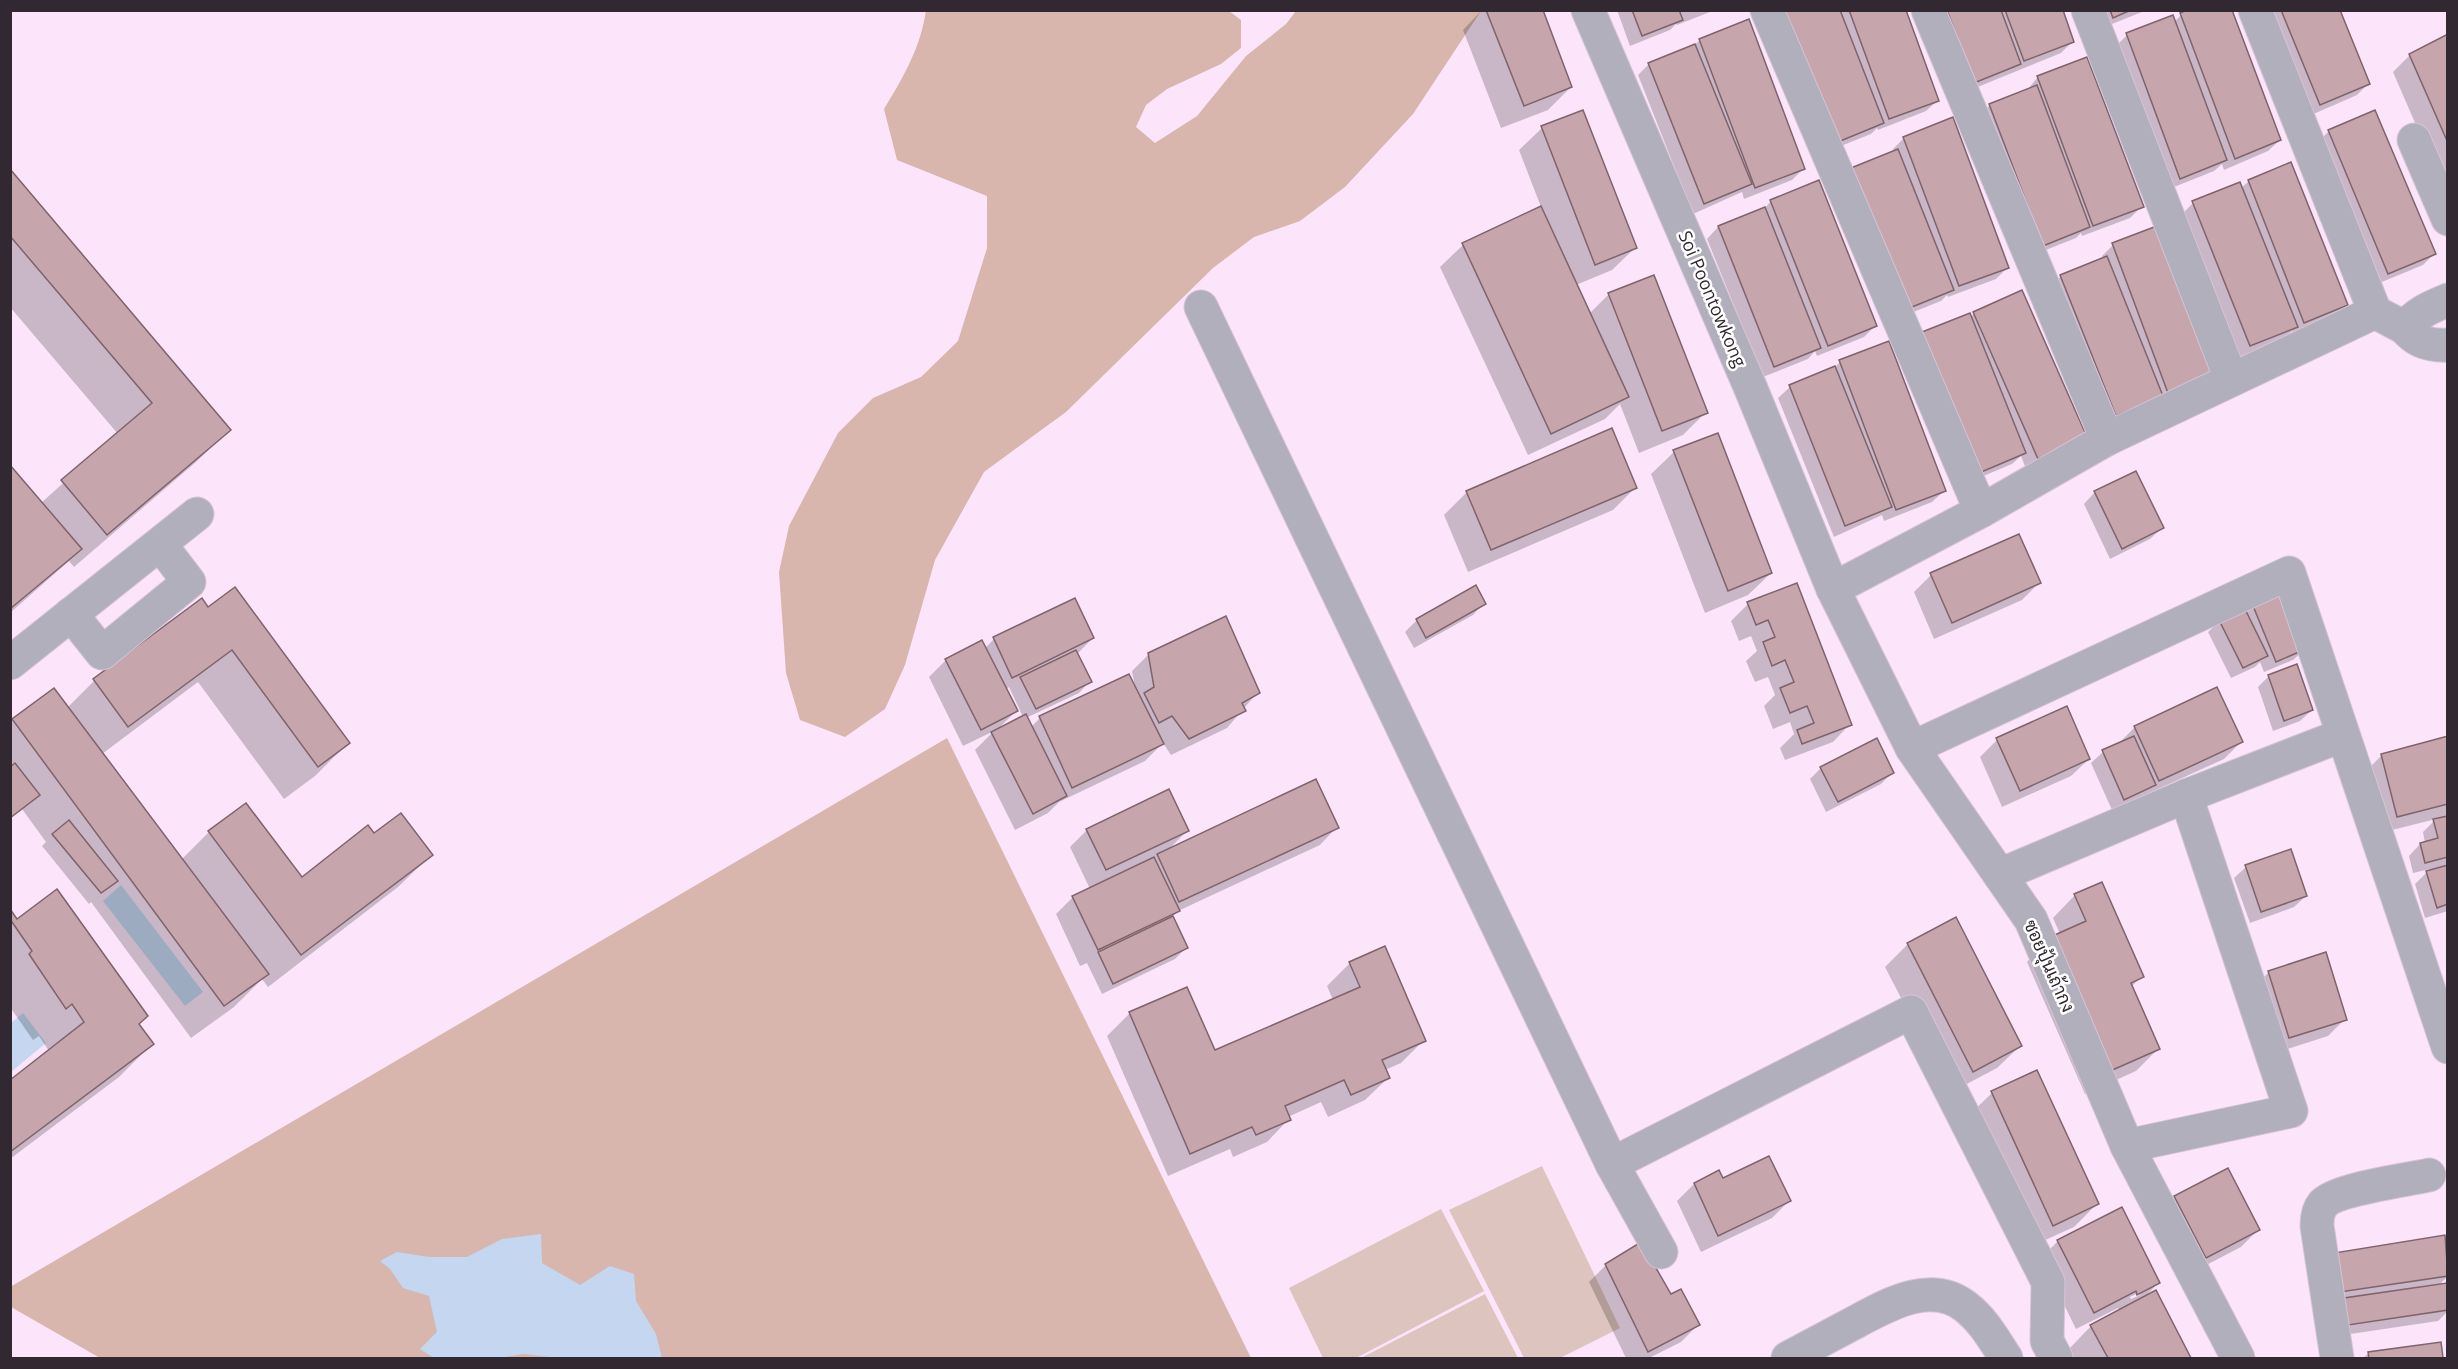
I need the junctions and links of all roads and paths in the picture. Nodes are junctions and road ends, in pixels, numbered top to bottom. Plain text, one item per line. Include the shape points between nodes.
1 (1588, 10) edge
2 (1767, 10) edge
3 (1928, 10) edge
4 (2088, 10) edge
5 (2255, 10) edge
6 (2414, 140) dead end
7 (2448, 219) edge
8 (2448, 300) edge
9 (1201, 307) dead end
10 (2375, 312) junction
11 (2405, 328) junction
12 (2448, 345) edge
13 (2231, 379) junction
14 (2107, 439) junction
15 (1981, 511) junction
16 (196, 514) dead end
17 (160, 544) junction
18 (1833, 589) junction
19 (71, 614) junction
20 (10, 663) edge
21 (2343, 735) junction
22 (1912, 748) junction
23 (2186, 796) junction
24 (2000, 875) junction
25 (2448, 1047) edge
26 (2127, 1146) junction
27 (1612, 1164) junction
28 (2428, 1175) dead end
29 (1661, 1252) dead end
30 (1788, 1359) edge
31 (2006, 1359) edge
32 (2056, 1359) edge
33 (2238, 1359) edge
34 (2337, 1359) edge

1 - 18 street, Soi Poontowkong
2 - 15 street
3 - 14 street
4 - 13 street
5 - 10 street
6 - 7 street
8 - 11 street via 2423,311
9 - 27 street
10 - 11 street
10 - 13 street
11 - 12 street via 2423,343
13 - 14 street
14 - 15 street
15 - 18 street
16 - 17 street
17 - 19 street
17 - 19 street via 189,582 102,653
18 - 22 street, ซอยปุ้นเถ้ากง
19 - 20 street
21 - 22 street via 2289,573
21 - 23 street
21 - 25 street
22 - 24 street, ซอยปุ้นเถ้ากง
23 - 24 street
23 - 26 street via 2291,1111
24 - 26 street, ซอยปุ้นเถ้ากง via 2031,920
26 - 33 street, ซอยปุ้นเถ้ากง
27 - 29 street
27 - 32 street via 1911,1012 2048,1282 2047,1341
28 - 34 street via 2343,1193 2322,1204 2317,1226
30 - 31 street via 1888,1305 1929,1295 1965,1306 1985,1325

